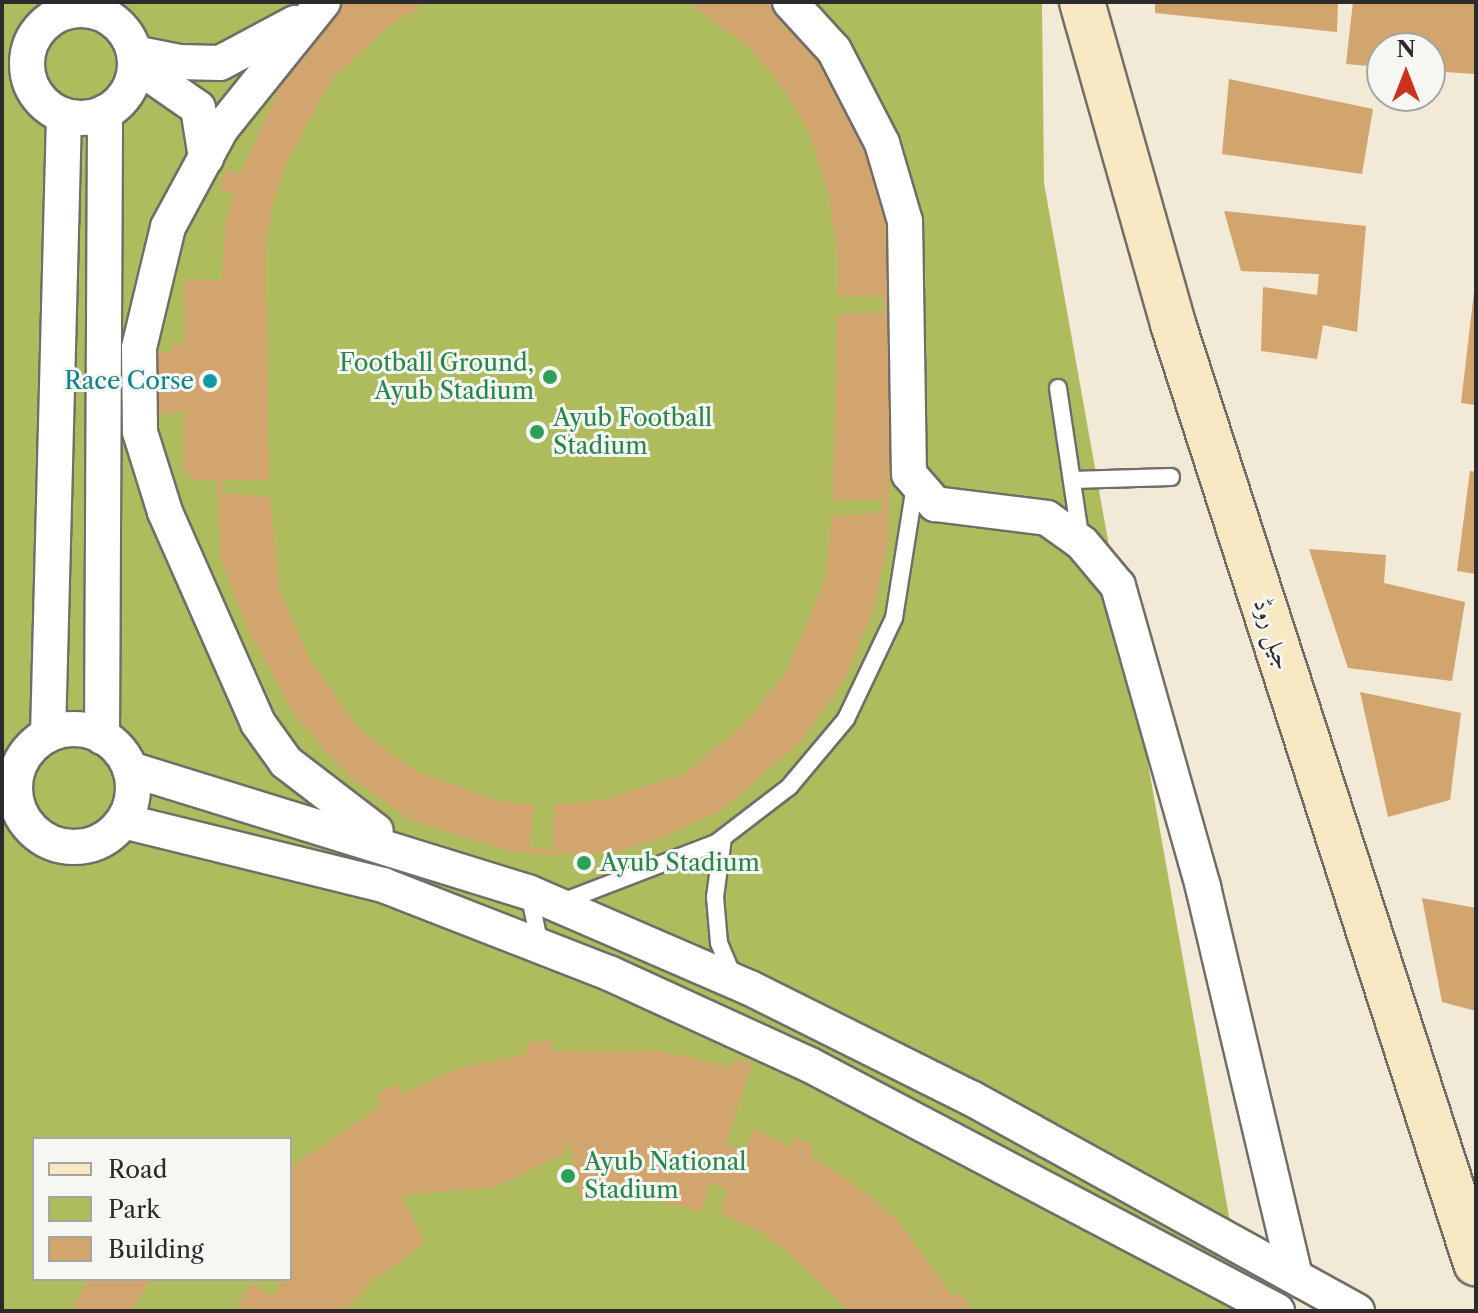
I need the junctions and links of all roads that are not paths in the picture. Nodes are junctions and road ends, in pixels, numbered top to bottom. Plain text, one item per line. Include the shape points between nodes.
1 (790, 2) edge
2 (1082, 2) edge
3 (81, 6) edge
4 (314, 10) edge
5 (16, 44) edge
6 (135, 59) junction
7 (18, 89) edge
8 (105, 112) junction
9 (64, 115) junction
10 (206, 158) junction
11 (1058, 388) dead end
12 (1171, 477) dead end
13 (1072, 480) junction
14 (916, 482) junction
15 (1082, 543) junction
16 (48, 735) junction
17 (102, 737) junction
18 (12, 756) edge
19 (130, 769) junction
20 (325, 794) junction
21 (9, 804) edge
22 (123, 821) junction
23 (356, 835) junction
24 (723, 838) junction
25 (405, 851) junction
26 (383, 885) junction
27 (542, 898) junction
28 (540, 946) junction
29 (735, 981) junction
30 (1476, 1263) edge
31 (1295, 1275) junction
32 (1277, 1311) edge
33 (1357, 1311) edge

1 - 14 street via 834,50 882,143 905,221 909,474
2 - 30 main road, جیل روڈ via 1173,324
3 - 5 street
3 - 6 street via 116,22
4 - 6 street via 220,63
4 - 10 street via 221,129
5 - 7 street via 27,67
6 - 8 street via 127,93
6 - 10 street via 198,108
7 - 9 street
8 - 9 street
8 - 17 street
9 - 16 street
10 - 20 street via 168,227 139,348 140,432 165,512 258,723 286,762
11 - 13 lane
12 - 13 lane
13 - 15 lane
14 - 15 street via 935,504 1047,518
14 - 24 lane via 894,618 846,719 789,787
15 - 31 street via 1118,586 1203,887
16 - 17 street via 66,730
16 - 18 street
17 - 19 street
18 - 21 street via 14,789
19 - 22 street via 133,787
19 - 23 street
20 - 23 street
20 - 25 street
21 - 22 street via 39,836 65,846 93,844
22 - 26 street
23 - 25 street
23 - 26 lane
24 - 27 lane
24 - 29 lane via 715,897 719,943
25 - 27 street
26 - 28 street
27 - 28 lane
27 - 29 street
28 - 32 street via 810,1065
29 - 31 street via 971,1098
31 - 33 street

